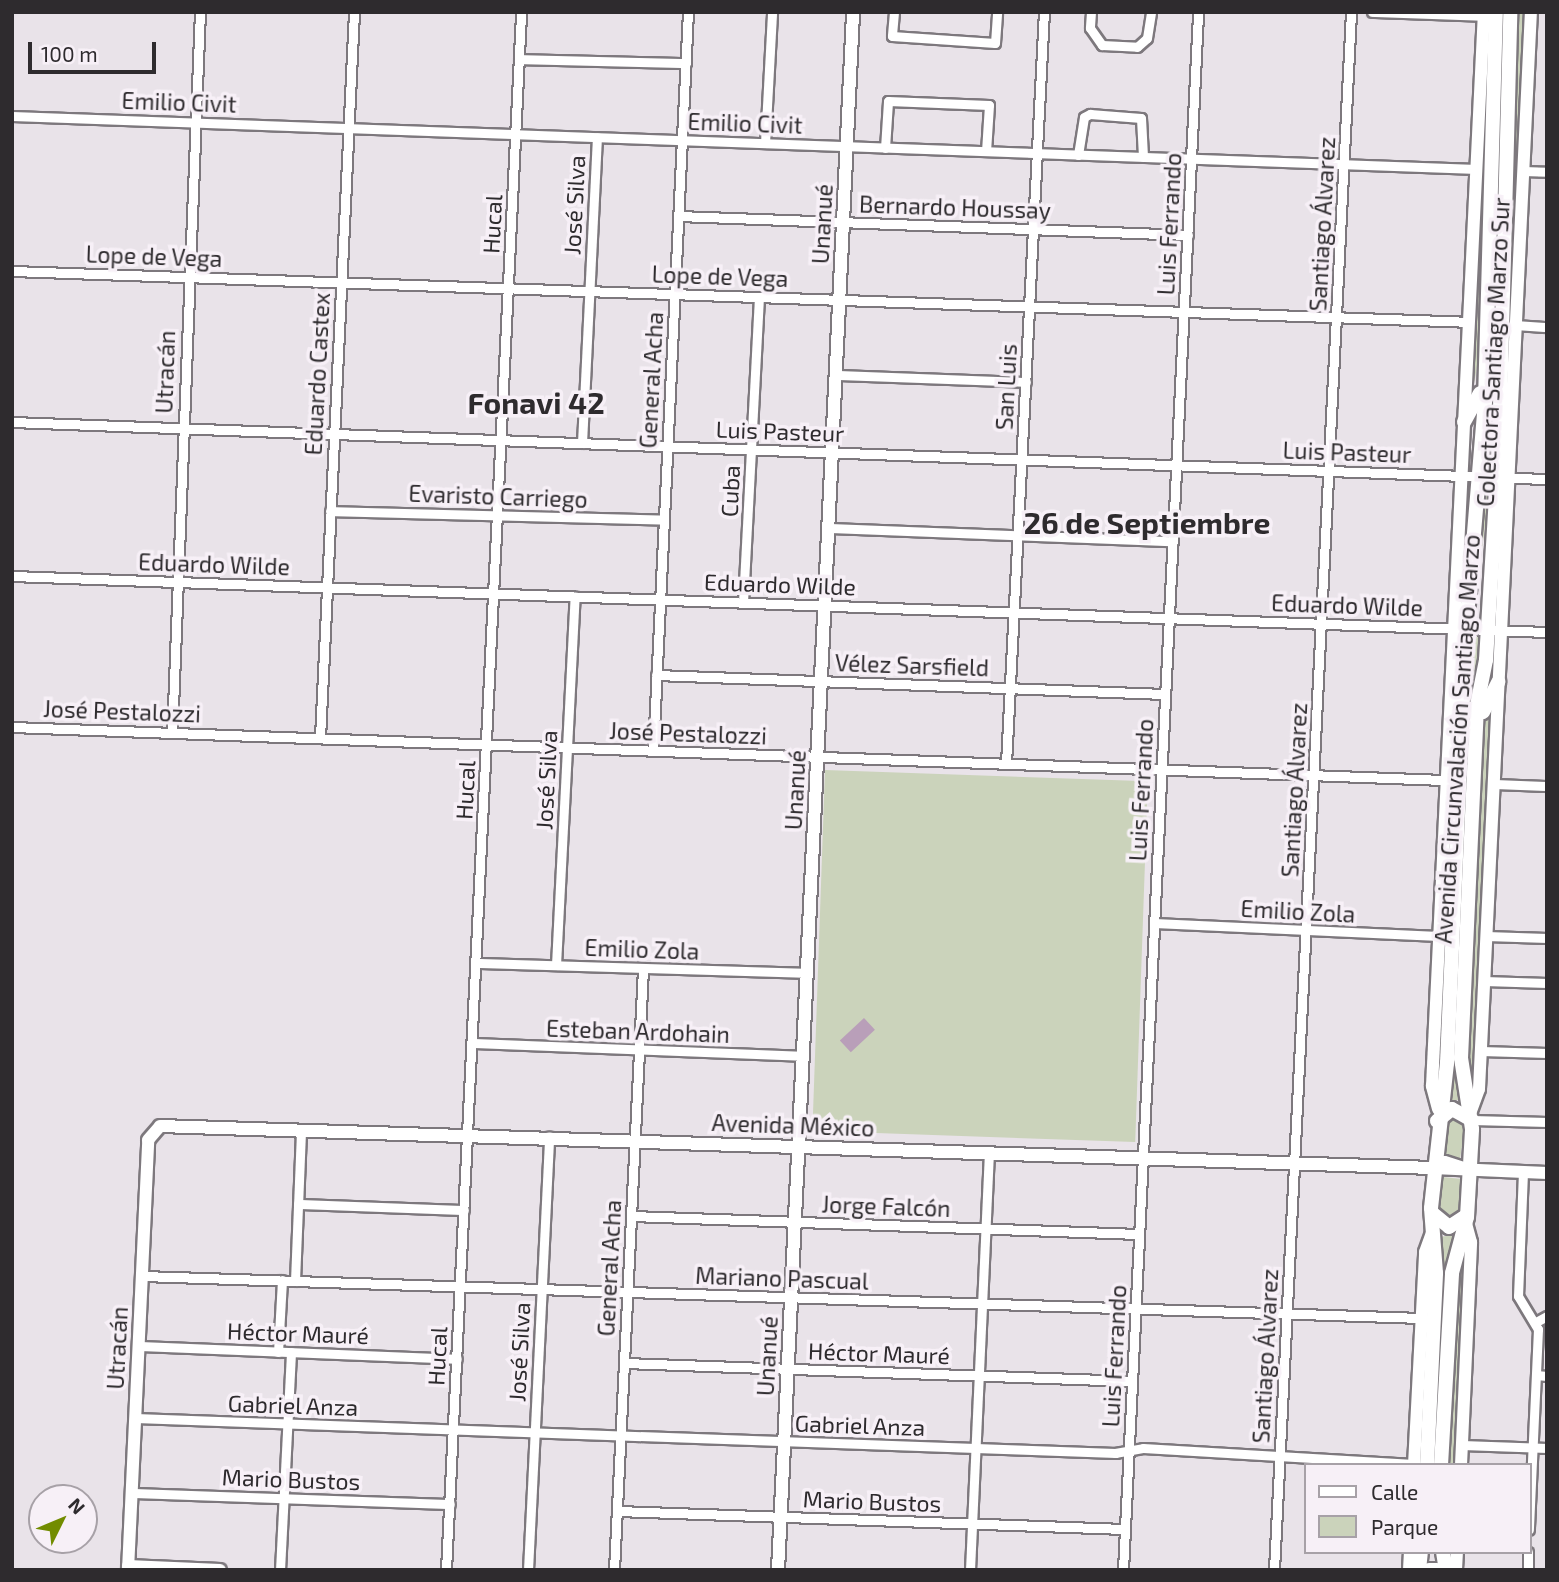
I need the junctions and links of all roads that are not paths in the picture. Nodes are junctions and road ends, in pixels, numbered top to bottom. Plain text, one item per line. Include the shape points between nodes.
1 (200, 12) edge
2 (354, 12) edge
3 (521, 12) edge
4 (688, 12) edge
5 (772, 12) edge
6 (853, 12) edge
7 (894, 12) edge
8 (997, 12) edge
9 (1044, 12) edge
10 (1091, 12) edge
11 (1150, 12) edge
12 (1198, 12) edge
13 (1351, 12) edge
14 (1372, 12) edge
15 (1510, 12) edge
16 (1531, 12) edge
17 (1488, 14) edge
18 (519, 59) junction
19 (686, 63) junction
20 (12, 116) edge
21 (196, 122) junction
22 (348, 128) junction
23 (515, 134) junction
24 (597, 137) junction
25 (682, 140) junction
26 (765, 143) junction
27 (847, 146) junction
28 (886, 148) junction
29 (986, 151) junction
30 (1037, 153) junction
31 (1077, 155) junction
32 (1143, 157) junction
33 (1191, 159) junction
34 (1344, 164) junction
35 (1477, 169) junction
36 (1523, 171) junction
37 (1547, 172) edge
38 (678, 216) junction
39 (843, 222) junction
40 (1033, 229) junction
41 (1188, 235) junction
42 (12, 271) edge
43 (190, 277) junction
44 (341, 282) junction
45 (508, 288) junction
46 (589, 291) junction
47 (675, 294) junction
48 (759, 297) junction
49 (839, 300) junction
50 (1029, 307) junction
51 (1184, 312) junction
52 (1336, 317) junction
53 (1469, 322) junction
54 (1516, 325) junction
55 (1547, 327) edge
56 (1487, 332) junction
57 (836, 376) junction
58 (1026, 382) junction
59 (12, 422) edge
60 (1464, 422) junction
61 (184, 428) junction
62 (334, 433) junction
63 (501, 440) junction
64 (582, 443) junction
65 (667, 446) junction
66 (751, 449) junction
67 (832, 452) junction
68 (1022, 459) junction
69 (1177, 465) junction
70 (1329, 470) junction
71 (1469, 476) junction
72 (1503, 477) junction
73 (1547, 479) edge
74 (330, 511) junction
75 (497, 515) junction
76 (664, 520) junction
77 (828, 528) junction
78 (1018, 535) junction
79 (1173, 541) junction
80 (12, 576) edge
81 (178, 582) junction
82 (327, 587) junction
83 (494, 593) junction
84 (575, 596) junction
85 (660, 600) junction
86 (743, 602) junction
87 (825, 605) junction
88 (1014, 612) junction
89 (1169, 618) junction
90 (1321, 623) junction
91 (1460, 628) junction
92 (1494, 630) junction
93 (1547, 632) edge
94 (656, 675) junction
95 (821, 681) junction
96 (1498, 682) junction
97 (1010, 688) junction
98 (1165, 694) junction
99 (12, 727) edge
100 (173, 733) junction
101 (320, 738) junction
102 (486, 744) junction
103 (567, 747) junction
104 (653, 751) junction
105 (817, 757) junction
106 (1006, 764) junction
107 (1162, 769) junction
108 (1314, 775) junction
109 (1447, 780) junction
110 (1493, 784) junction
111 (1474, 786) junction
112 (1547, 786) edge
113 (1154, 923) junction
114 (1306, 930) junction
115 (1439, 936) junction
116 (1486, 936) junction
117 (1547, 939) edge
118 (475, 963) junction
119 (556, 965) junction
120 (643, 968) junction
121 (807, 974) junction
122 (1484, 981) junction
123 (1547, 983) edge
124 (472, 1043) junction
125 (639, 1050) junction
126 (1480, 1051) junction
127 (1547, 1053) edge
128 (803, 1056) junction
129 (1438, 1109) junction
130 (1472, 1116) junction
131 (1547, 1122) edge
132 (1436, 1126) junction
133 (301, 1129) junction
134 (152, 1130) joint
135 (467, 1134) junction
136 (549, 1137) junction
137 (635, 1140) junction
138 (798, 1146) junction
139 (989, 1153) junction
140 (1143, 1158) junction
141 (1294, 1163) junction
142 (1433, 1168) junction
143 (1470, 1170) junction
144 (1522, 1172) junction
145 (1547, 1172) edge
146 (298, 1204) junction
147 (1431, 1208) junction
148 (464, 1210) junction
149 (631, 1216) junction
150 (1467, 1217) junction
151 (795, 1222) junction
152 (985, 1228) junction
153 (1433, 1230) junction
154 (1139, 1234) junction
155 (142, 1276) junction
156 (282, 1280) junction
157 (295, 1281) junction
158 (460, 1286) junction
159 (542, 1289) junction
160 (627, 1292) junction
161 (791, 1297) junction
162 (982, 1304) junction
163 (1136, 1309) junction
164 (1287, 1314) junction
165 (1547, 1316) edge
166 (1421, 1318) junction
167 (1536, 1322) junction
168 (138, 1346) junction
169 (278, 1352) junction
170 (291, 1352) junction
171 (457, 1359) junction
172 (624, 1363) junction
173 (788, 1369) junction
174 (1536, 1375) junction
175 (979, 1376) junction
176 (1547, 1376) edge
177 (1132, 1381) junction
178 (135, 1418) junction
179 (288, 1424) junction
180 (453, 1430) junction
181 (535, 1433) junction
182 (621, 1436) junction
183 (784, 1441) junction
184 (1462, 1446) junction
185 (975, 1448) junction
186 (1533, 1448) junction
187 (1547, 1448) edge
188 (1129, 1451) junction
189 (1280, 1456) junction
190 (1397, 1463) edge
191 (1414, 1463) edge
192 (1427, 1463) edge
193 (1441, 1463) edge
194 (1461, 1463) edge
195 (1531, 1489) edge
196 (131, 1493) junction
197 (284, 1498) junction
198 (450, 1504) junction
199 (617, 1511) junction
200 (780, 1517) junction
201 (972, 1524) junction
202 (1125, 1529) junction
203 (128, 1568) edge
204 (220, 1570) edge
205 (281, 1570) edge
206 (446, 1570) edge
207 (528, 1570) edge
208 (614, 1570) edge
209 (778, 1570) edge
210 (970, 1570) edge
211 (1123, 1570) edge
212 (1274, 1570) edge
213 (1429, 1570) edge
214 (1437, 1570) edge

1 - 21 street, Utracán
2 - 22 street, Eduardo Castex
3 - 18 street, Hucal
4 - 19 street, General Acha
5 - 26 street
6 - 27 street, Unanué
7 - 8 street via 892,36 995,43
9 - 30 street, San Luis
10 - 11 street via 1090,28 1101,45 1137,47 1147,38
12 - 33 street, Luis Ferrando
13 - 34 street, Santiago Álvarez
14 - 17 street
15 - 72 main road, Avenida Circunvalación Santiago Marzo
16 - 36 street, Colectora Santiago Marzo Sur
17 - 35 street, Colectora Santiago Marzo Sur
17 - 56 main road, Avenida Circunvalación Santiago Marzo
18 - 19 street
18 - 23 street, Hucal
19 - 25 street, General Acha
20 - 21 street, Emilio Civit
21 - 22 street, Emilio Civit
21 - 43 street, Utracán
22 - 23 street, Emilio Civit
22 - 44 street, Eduardo Castex
23 - 24 street, Emilio Civit
23 - 45 street, Hucal
24 - 25 street, Emilio Civit
24 - 46 street, José Silva
25 - 26 street, Emilio Civit
25 - 38 street, General Acha
26 - 27 street, Emilio Civit
27 - 28 street, Emilio Civit
27 - 39 street, Unanué
28 - 29 street, Emilio Civit
28 - 29 street via 888,101 989,105
29 - 30 street, Emilio Civit
30 - 31 street, Emilio Civit
30 - 40 street, San Luis
31 - 32 street, Emilio Civit
31 - 32 street via 1090,114 1141,118
32 - 33 street, Emilio Civit
33 - 34 street, Emilio Civit
33 - 41 street, Luis Ferrando
34 - 35 street, Emilio Civit
34 - 52 street, Santiago Álvarez
35 - 53 street, Colectora Santiago Marzo Sur
36 - 37 street
36 - 54 street, Colectora Santiago Marzo Sur
38 - 39 street, Bernardo Houssay
38 - 47 street, General Acha
39 - 40 street, Bernardo Houssay
39 - 49 street, Unanué
40 - 41 street, Bernardo Houssay
40 - 50 street, San Luis
41 - 51 street, Luis Ferrando
42 - 43 street, Lope de Vega
43 - 44 street, Lope de Vega
43 - 61 street, Utracán
44 - 45 street, Lope de Vega
44 - 62 street, Eduardo Castex
45 - 46 street, Lope de Vega
45 - 63 street, Hucal
46 - 47 street, Lope de Vega
46 - 64 street, José Silva
47 - 48 street, Lope de Vega
47 - 65 street, General Acha
48 - 49 street, Lope de Vega
48 - 66 street, Cuba
49 - 50 street, Lope de Vega
49 - 57 street, Unanué
50 - 51 street, Lope de Vega
50 - 58 street, San Luis
51 - 52 street, Lope de Vega
51 - 69 street, Luis Ferrando
52 - 53 street, Lope de Vega
52 - 70 street, Santiago Álvarez
53 - 60 street, Colectora Santiago Marzo Sur
54 - 55 street
54 - 72 street, Colectora Santiago Marzo Sur
56 - 60 main road via 1480,397
56 - 71 main road, Avenida Circunvalación Santiago Marzo
57 - 58 street
57 - 67 street, Unanué
58 - 68 street, San Luis
59 - 61 street, Luis Pasteur
60 - 71 street, Colectora Santiago Marzo Sur
61 - 62 street, Luis Pasteur
61 - 81 street, Utracán
62 - 63 street, Luis Pasteur
62 - 74 street, Eduardo Castex
63 - 64 street, Luis Pasteur
63 - 75 street, Hucal
64 - 65 street, Luis Pasteur
65 - 66 street, Luis Pasteur
65 - 76 street, General Acha
66 - 67 street, Luis Pasteur
66 - 86 street, Cuba
67 - 68 street, Luis Pasteur
67 - 77 street, Unanué
68 - 69 street, Luis Pasteur
68 - 78 street, San Luis
69 - 70 street, Luis Pasteur
69 - 79 street, Luis Ferrando
70 - 71 street, Luis Pasteur
70 - 90 street, Santiago Álvarez
71 - 72 street, Luis Pasteur
71 - 91 main road, Avenida Circunvalación Santiago Marzo
72 - 73 street, Luis Pasteur
72 - 92 main road, Avenida Circunvalación Santiago Marzo
74 - 75 street, Evaristo Carriego
74 - 82 street, Eduardo Castex
75 - 76 street, Evaristo Carriego
75 - 83 street, Hucal
76 - 85 street, General Acha
77 - 78 street
77 - 87 street, Unanué
78 - 79 street
78 - 88 street, San Luis
79 - 89 street, Luis Ferrando
80 - 81 street, Eduardo Wilde
81 - 82 street, Eduardo Wilde
81 - 100 street, Utracán
82 - 83 street, Eduardo Wilde
82 - 101 street, Eduardo Castex
83 - 84 street, Eduardo Wilde
83 - 102 street, Hucal
84 - 85 street, Eduardo Wilde
84 - 103 street, José Silva
85 - 86 street, Eduardo Wilde
85 - 94 street, General Acha
86 - 87 street, Eduardo Wilde
87 - 88 street, Eduardo Wilde
87 - 95 street, Unanué
88 - 89 street, Eduardo Wilde
88 - 97 street, San Luis
89 - 90 street, Eduardo Wilde
89 - 98 street, Luis Ferrando
90 - 91 street, Eduardo Wilde
90 - 108 street, Santiago Álvarez
91 - 92 street, Eduardo Wilde
91 - 109 street
91 - 129 main road, Avenida Circunvalación Santiago Marzo via 1447,1055
92 - 93 street, Eduardo Wilde
92 - 96 street
92 - 111 main road, Avenida Circunvalación Santiago Marzo
94 - 95 street, Vélez Sarsfield
94 - 104 street, General Acha
95 - 97 street, Vélez Sarsfield
95 - 105 street, Unanué
96 - 110 street
96 - 111 main road via 1483,708
97 - 98 street, Vélez Sarsfield
97 - 106 street, San Luis
98 - 107 street, Luis Ferrando
99 - 100 street, José Pestalozzi
100 - 101 street, José Pestalozzi
101 - 102 street, José Pestalozzi
102 - 103 street, José Pestalozzi
102 - 118 street, Hucal
103 - 104 street, José Pestalozzi
103 - 119 street, José Silva
104 - 105 street, José Pestalozzi
105 - 106 street, José Pestalozzi
105 - 121 street, Unanué
106 - 107 street, José Pestalozzi
107 - 108 street, José Pestalozzi
107 - 113 street, Luis Ferrando
108 - 109 street, José Pestalozzi
108 - 114 street, Santiago Álvarez
109 - 115 street
110 - 112 street
110 - 116 street
111 - 130 main road, Avenida Circunvalación Santiago Marzo via 1461,1058
113 - 114 street, Emilio Zola
113 - 140 street, Luis Ferrando
114 - 115 street, Emilio Zola
114 - 141 street, Santiago Álvarez
115 - 129 street via 1432,1086
116 - 117 street
116 - 122 street
118 - 119 street, Emilio Zola
118 - 124 street, Hucal
119 - 120 street, Emilio Zola
120 - 121 street, Emilio Zola
120 - 125 street, General Acha
121 - 128 street, Unanué
122 - 123 street
122 - 126 street
124 - 125 street, Esteban Ardohain
124 - 135 street, Hucal
125 - 128 street, Esteban Ardohain
125 - 137 street, General Acha
126 - 127 street
126 - 130 street
128 - 138 street, Unanué
129 - 132 main road, Avenida Circunvalación Santiago Marzo
130 - 131 street
130 - 132 main road via 1452,1109
130 - 143 main road, Avenida Circunvalación Santiago Marzo
132 - 142 main road, Avenida Circunvalación Santiago Marzo
133 - 134 street, Avenida México
133 - 135 street, Avenida México
133 - 146 street
134 - 155 street, Utracán
135 - 136 street, Avenida México
135 - 148 street, Hucal
136 - 137 street, Avenida México
136 - 159 street, José Silva
137 - 138 street, Avenida México
137 - 149 street, General Acha
138 - 139 street, Avenida México
138 - 151 street, Unanué
139 - 140 street, Avenida México
139 - 152 street
140 - 141 street, Avenida México
140 - 154 street, Luis Ferrando
141 - 142 street, Avenida México
141 - 164 street, Santiago Álvarez
142 - 143 street, Avenida México via 1445,1162
142 - 147 main road, Avenida Circunvalación Santiago Marzo
143 - 144 street, Avenida México
143 - 150 main road, Avenida Circunvalación Santiago Marzo
144 - 145 street, Avenida México
144 - 167 street via 1518,1298
146 - 148 street
146 - 157 street
147 - 150 main road via 1437,1222 1449,1227
147 - 153 main road, Avenida Circunvalación Santiago Marzo
148 - 158 street, Hucal
149 - 151 street, Jorge Falcón
149 - 160 street, General Acha
150 - 184 street via 1471,1242
150 - 193 main road, Avenida Circunvalación Santiago Marzo via 1451,1278
151 - 152 street, Jorge Falcón
151 - 161 street, Unanué
152 - 154 street, Jorge Falcón
152 - 162 street
153 - 166 street via 1425,1251
153 - 192 main road, Avenida Circunvalación Santiago Marzo
154 - 163 street, Luis Ferrando
155 - 156 street, Mariano Pascual
155 - 168 street, Utracán
156 - 157 street, Mariano Pascual
156 - 169 street
157 - 158 street, Mariano Pascual
158 - 159 street, Mariano Pascual
158 - 171 street, Hucal
159 - 160 street, Mariano Pascual
159 - 181 street, José Silva
160 - 161 street, Mariano Pascual
160 - 172 street, General Acha
161 - 162 street, Mariano Pascual
161 - 173 street, Unanué
162 - 163 street, Mariano Pascual
162 - 175 street
163 - 164 street, Mariano Pascual
163 - 177 street, Luis Ferrando
164 - 166 street, Mariano Pascual
164 - 189 street, Santiago Álvarez
165 - 167 street
166 - 191 street
167 - 174 street
168 - 169 street, Héctor Mauré
168 - 178 street, Utracán
169 - 170 street, Héctor Mauré
170 - 171 street, Héctor Mauré
170 - 179 street
171 - 180 street, Hucal
172 - 173 street, Héctor Mauré
172 - 182 street, General Acha
173 - 175 street, Héctor Mauré
173 - 183 street, Unanué
174 - 176 street
174 - 186 street
175 - 177 street, Héctor Mauré
175 - 185 street
177 - 188 street, Luis Ferrando
178 - 179 street, Gabriel Anza
178 - 196 street, Utracán
179 - 180 street, Gabriel Anza
179 - 197 street
180 - 181 street, Gabriel Anza
180 - 198 street, Hucal
181 - 182 street, Gabriel Anza
181 - 207 street, José Silva
182 - 183 street, Gabriel Anza
182 - 199 street, General Acha
183 - 185 street, Gabriel Anza
183 - 200 street, Unanué
184 - 186 street
184 - 194 street
185 - 188 street, Gabriel Anza
185 - 201 street
186 - 187 street
186 - 195 street
188 - 189 street, Gabriel Anza
188 - 202 street, Luis Ferrando
189 - 190 street, Gabriel Anza
189 - 212 street, Santiago Álvarez
196 - 197 street, Mario Bustos
196 - 203 street, Utracán
197 - 198 street, Mario Bustos
197 - 205 street
198 - 206 street, Hucal
199 - 200 street, Mario Bustos
199 - 208 street, General Acha
200 - 201 street, Mario Bustos
200 - 209 street, Unanué
201 - 202 street, Mario Bustos
201 - 210 street
202 - 211 street, Luis Ferrando
203 - 204 street
213 - 214 main road

